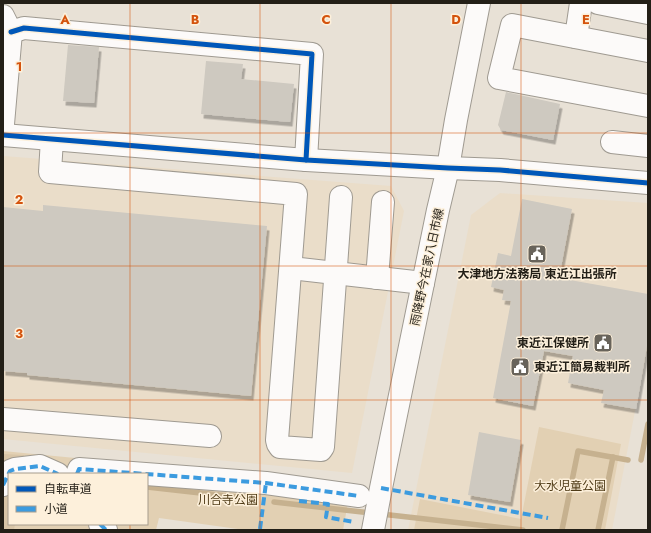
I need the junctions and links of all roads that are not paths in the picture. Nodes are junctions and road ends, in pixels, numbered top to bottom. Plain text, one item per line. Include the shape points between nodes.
1 (478, 3) edge
2 (581, 3) edge
3 (598, 3) edge
4 (648, 13) edge
5 (7, 24) edge
6 (576, 37) junction
7 (648, 51) edge
8 (648, 106) edge
9 (3, 124) edge
10 (3, 135) edge
11 (52, 139) junction
12 (612, 142) dead end
13 (648, 146) edge
14 (306, 160) junction
15 (448, 168) junction
16 (648, 183) edge
17 (341, 197) dead end
18 (383, 202) dead end
19 (291, 268) junction
20 (335, 273) junction
21 (377, 278) junction
22 (423, 284) junction
23 (3, 419) edge
24 (210, 436) dead end
25 (9, 473) edge
26 (56, 473) edge
27 (77, 473) edge
28 (134, 473) edge
29 (148, 474) edge
30 (8, 475) edge
31 (3, 485) edge
32 (359, 496) dead end
33 (373, 530) edge

1 - 15 street, 雨降野今在家八日市線
2 - 6 street
3 - 4 street
5 - 9 street
5 - 14 street via 24,28 312,54
6 - 7 street
6 - 8 street via 512,25 499,78
10 - 11 street
11 - 14 street
11 - 19 street via 50,172 296,194
12 - 13 street
14 - 15 street
15 - 16 street
15 - 22 street, 雨降野今在家八日市線
17 - 20 street
18 - 21 street
19 - 20 street
19 - 20 street via 277,440 280,447 321,450 323,447
20 - 21 street
21 - 22 street
22 - 33 street, 雨降野今在家八日市線
23 - 24 street
25 - 26 street via 15,469 40,466
27 - 28 street via 79,469
29 - 32 street via 266,483
30 - 31 street

